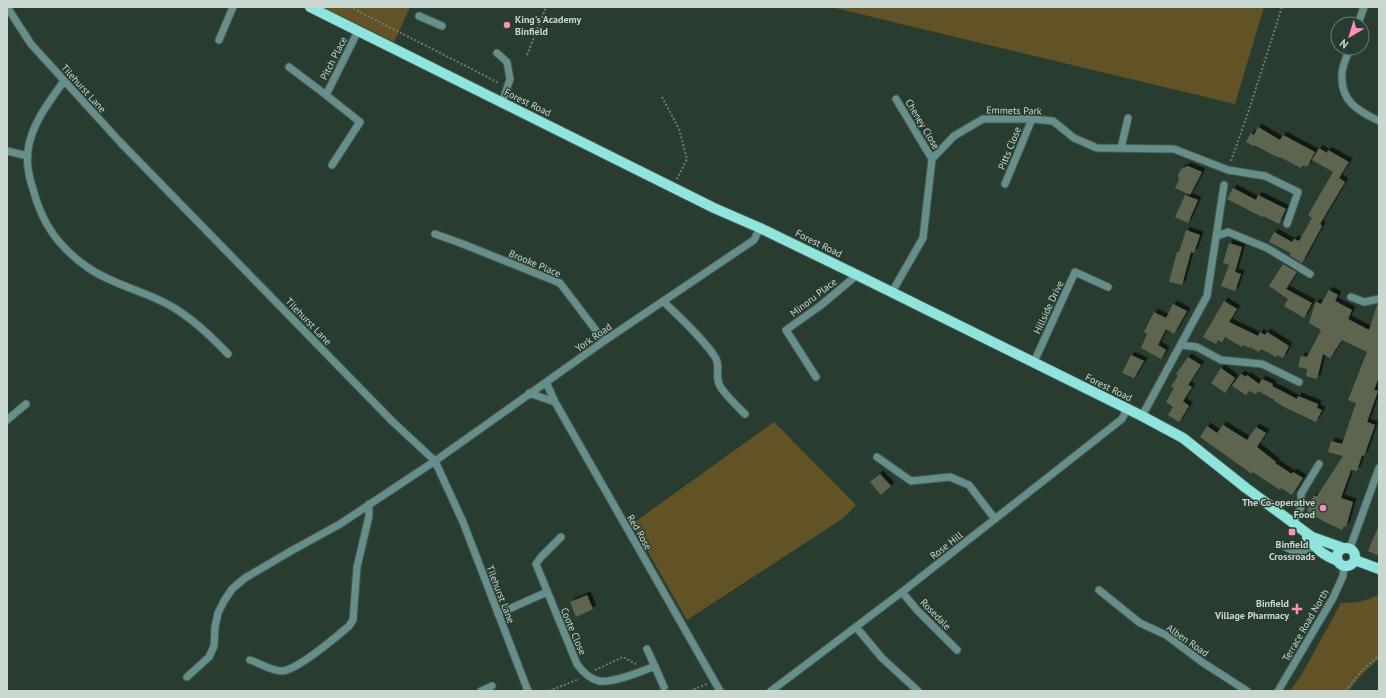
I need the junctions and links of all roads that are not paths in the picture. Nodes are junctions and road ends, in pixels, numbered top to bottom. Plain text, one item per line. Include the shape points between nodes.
1 (7, 7) edge
2 (233, 7) edge
3 (310, 7) edge
4 (419, 16) dead end
5 (442, 26) dead end
6 (358, 31) junction
7 (219, 40) dead end
8 (497, 53) dead end
9 (1347, 56) edge
10 (289, 67) dead end
11 (64, 81) junction
12 (326, 95) junction
13 (896, 99) dead end
14 (502, 102) junction
15 (1128, 118) dead end
16 (1032, 119) junction
17 (1379, 121) edge
18 (1121, 148) junction
19 (7, 151) edge
20 (28, 156) junction
21 (932, 159) junction
22 (332, 165) dead end
23 (1005, 184) dead end
24 (1224, 185) dead end
25 (1287, 224) dead end
26 (760, 228) junction
27 (435, 234) dead end
28 (1217, 236) junction
29 (1310, 274) dead end
30 (857, 275) junction
31 (1108, 287) dead end
32 (892, 292) junction
33 (1351, 297) dead end
34 (1379, 299) edge
35 (663, 301) junction
36 (604, 342) junction
37 (1181, 345) junction
38 (228, 354) dead end
39 (1034, 362) junction
40 (816, 377) dead end
41 (546, 382) junction
42 (1299, 382) dead end
43 (530, 393) junction
44 (555, 402) junction
45 (26, 404) dead end
46 (1127, 409) junction
47 (745, 414) dead end
48 (1142, 416) junction
49 (7, 420) edge
50 (877, 457) dead end
51 (435, 461) junction
52 (1319, 464) dead end
53 (1379, 468) edge
54 (369, 504) junction
55 (995, 519) junction
56 (1296, 526) junction
57 (561, 537) dead end
58 (1284, 546) dead end
59 (1314, 546) junction
60 (1346, 548) junction
61 (1355, 560) junction
62 (1341, 563) junction
63 (1379, 569) edge
64 (1099, 590) dead end
65 (547, 592) junction
66 (902, 592) junction
67 (498, 614) junction
68 (856, 627) junction
69 (647, 650) dead end
70 (957, 650) dead end
71 (250, 660) dead end
72 (655, 666) junction
73 (187, 677) dead end
74 (492, 686) dead end
75 (664, 687) dead end
76 (481, 691) edge
77 (528, 691) edge
78 (720, 691) edge
79 (771, 691) edge
80 (918, 691) edge
81 (1247, 691) edge
82 (1278, 691) edge

1 - 11 street, Tilehurst Lane via 31,44
2 - 7 street
3 - 6 main road, Forest Road
4 - 5 street
6 - 12 street, Pitch Place
6 - 14 main road, Forest Road
8 - 14 street via 507,62 510,79
9 - 17 street via 1342,73 1342,90 1352,105
10 - 12 street
11 - 20 street via 45,107 34,129
11 - 51 street, Tilehurst Lane via 392,421
12 - 22 street, Pitch Place via 360,122
13 - 21 street, Cheney Close
14 - 26 main road, Forest Road via 714,208
15 - 18 street
16 - 18 street, Emmets Park via 1053,121 1074,138 1097,148
16 - 21 street, Emmets Park via 983,119 954,136
16 - 23 street, Pitts Close
18 - 25 street, Emmets Park via 1174,149 1228,170 1265,176 1298,192
19 - 20 street
20 - 38 street via 28,173 37,205 49,229 65,249 90,269 161,300 191,319
21 - 32 street via 922,238
24 - 28 street
26 - 30 main road, Forest Road
26 - 35 street, York Road via 754,240
27 - 36 street, Brooke Place via 560,283
28 - 29 street via 1228,232 1267,248
28 - 37 street via 1207,296
30 - 32 main road, Forest Road
30 - 40 street, Minoru Place via 786,330
31 - 39 street, Hillside Drive via 1075,272
32 - 39 main road, Forest Road
33 - 34 street via 1364,302
35 - 36 street, York Road
35 - 47 street via 716,358 719,385
36 - 41 street, York Road
37 - 42 street via 1197,347 1221,360 1262,364
37 - 48 street
39 - 46 main road, Forest Road
41 - 43 street, York Road
41 - 44 street, Red Rose
43 - 44 street
43 - 51 street, York Road
44 - 78 street, Red Rose
45 - 49 street
46 - 48 main road, Forest Road
46 - 55 street, Rose Hill via 1122,419
48 - 56 main road, Forest Road via 1183,438
50 - 55 street via 911,481 950,477 969,485
51 - 54 street, York Road
51 - 67 street, Tilehurst Lane via 463,522
52 - 56 street via 1301,494 1301,507
53 - 60 street
54 - 71 street via 369,516 357,567 353,620 349,626 312,656 289,669 273,669
54 - 73 street, York Road via 340,524 245,578 232,590 218,613 214,646 209,657
55 - 66 street, Rose Hill
56 - 59 main road, Forest Road
56 - 60 main road, Forest Road via 1312,537
57 - 65 street, Coote Close via 536,564
58 - 59 street via 1294,553 1300,553
59 - 62 main road, Forest Road via 1326,556
60 - 61 main road via 1354,551
60 - 62 main road via 1338,552
61 - 62 main road via 1351,565
61 - 63 main road
62 - 82 street, Terrace Road North via 1343,576 1333,598
64 - 81 street, Alben Road via 1140,623 1166,635
65 - 67 street
65 - 72 street, Coote Close via 577,664 584,673 599,681 618,679
66 - 68 street, Rose Hill
66 - 70 street, Rosedale
67 - 77 street, Tilehurst Lane
68 - 79 street, Rose Hill
68 - 80 street via 882,658
69 - 72 street
72 - 75 street
74 - 76 street

